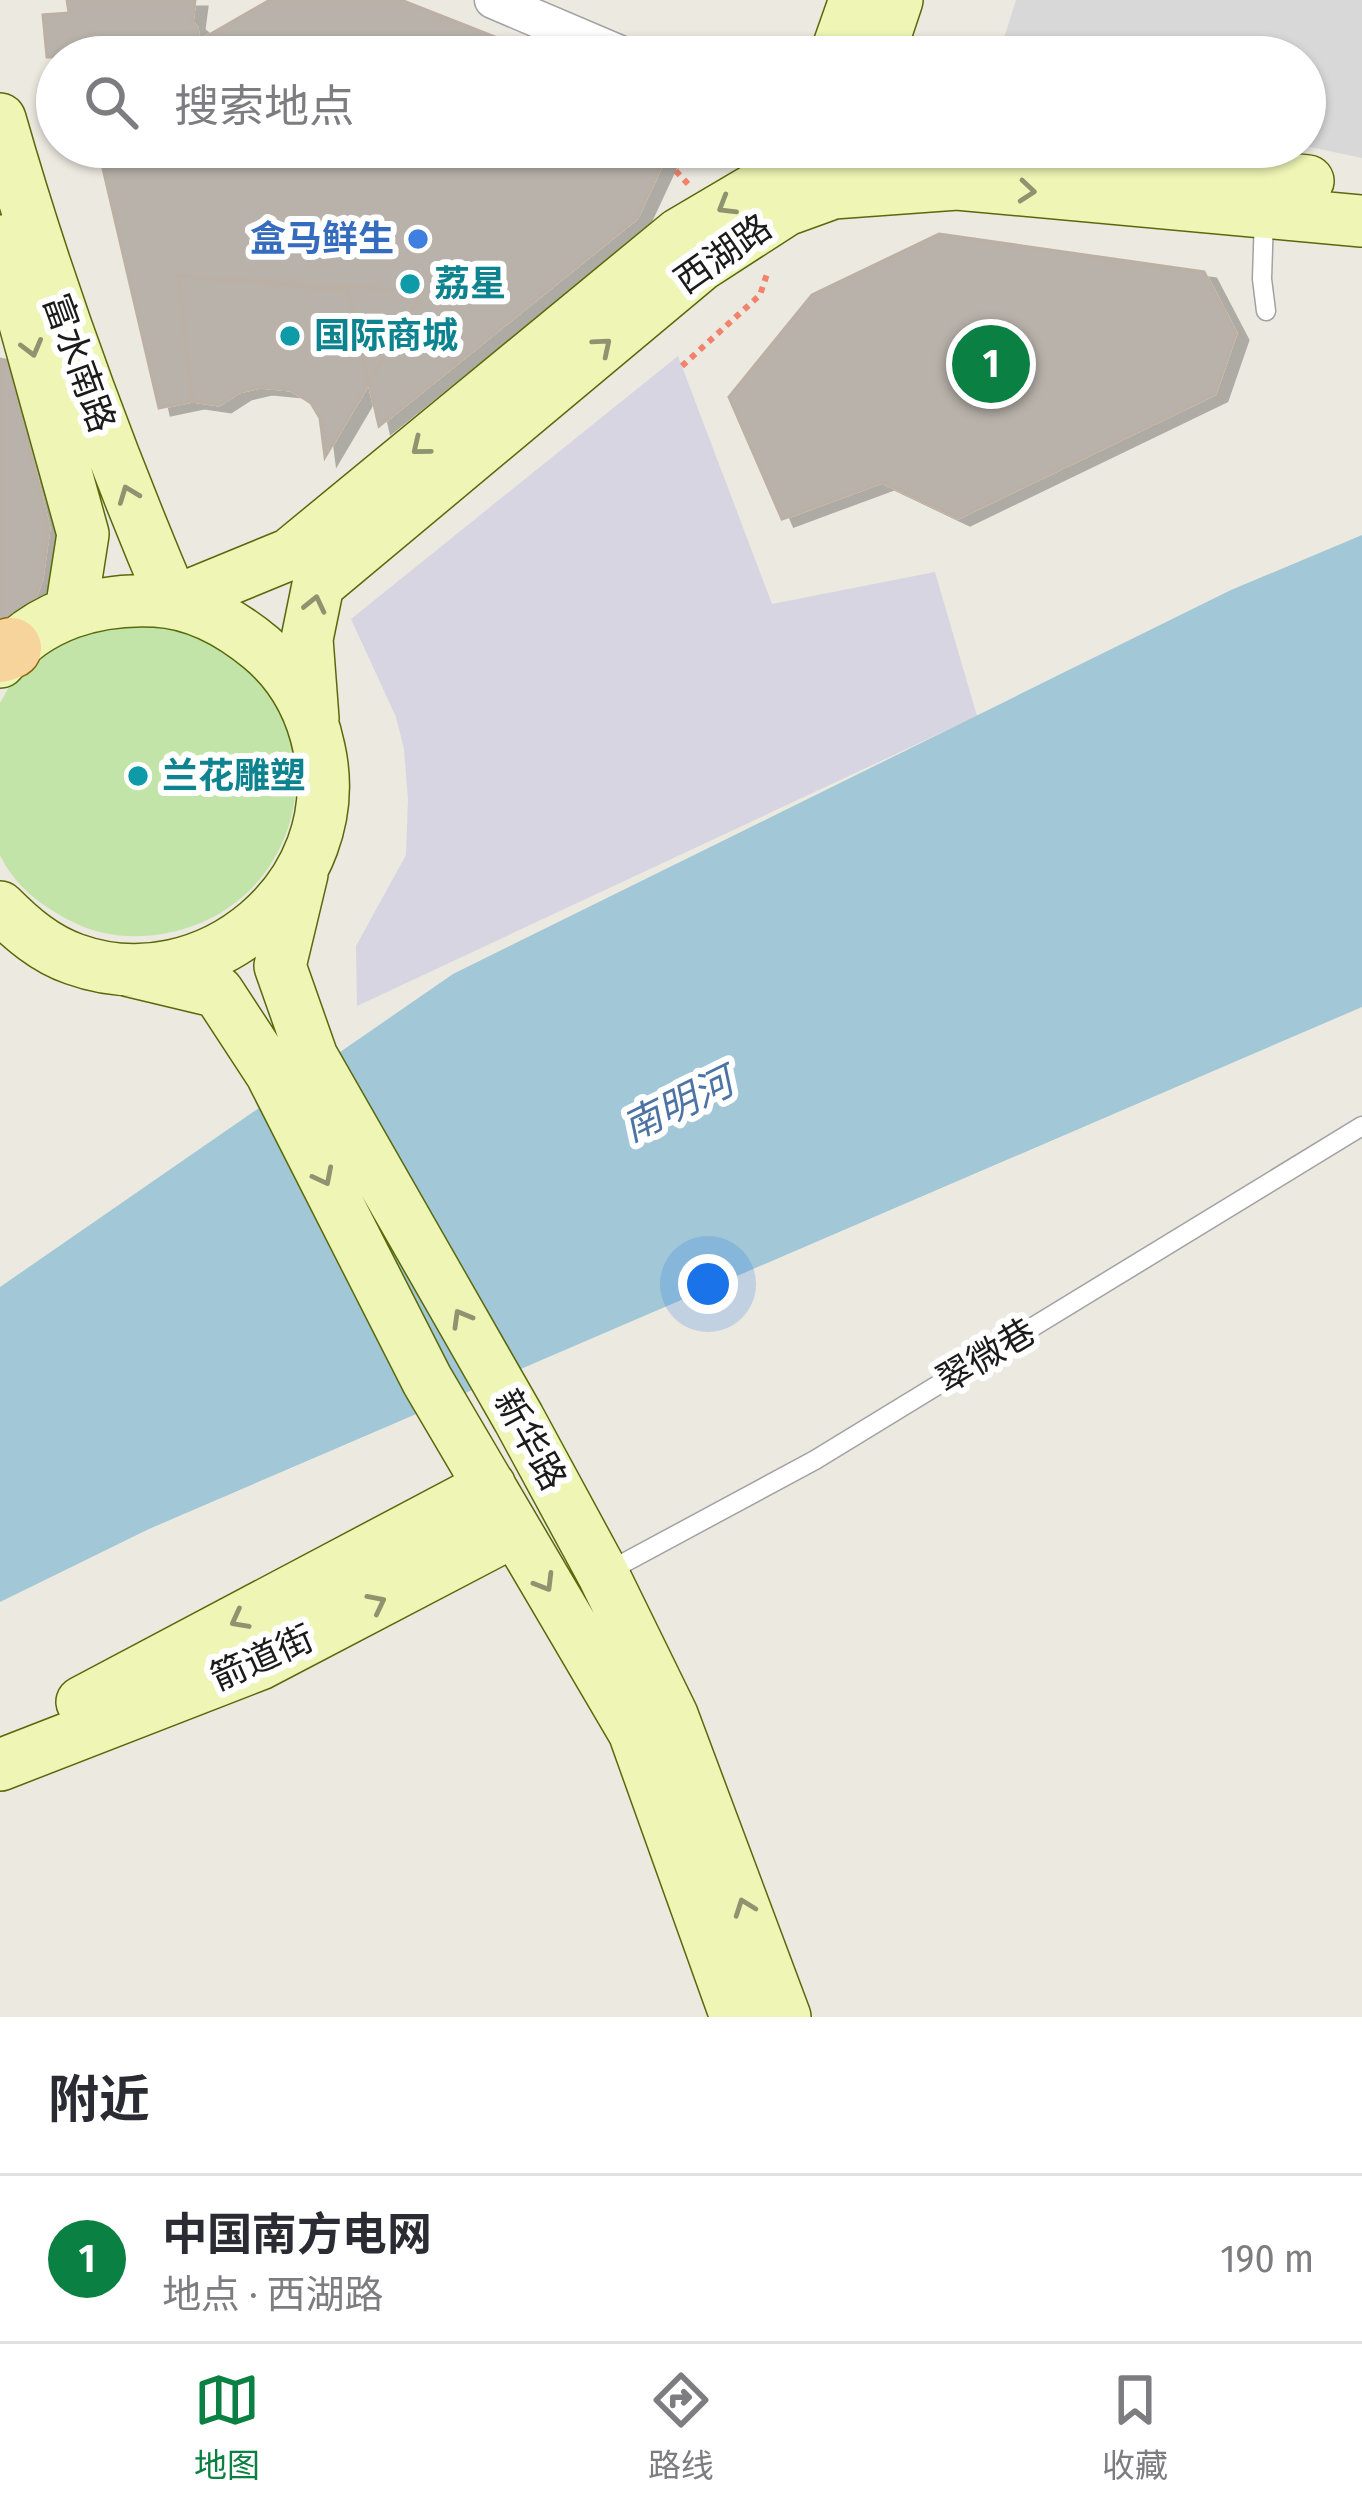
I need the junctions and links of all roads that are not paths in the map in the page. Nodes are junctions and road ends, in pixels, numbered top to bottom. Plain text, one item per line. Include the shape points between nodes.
1 (494, 0) edge
2 (855, 0) edge
3 (897, 0) edge
4 (578, 36) edge
5 (842, 36) edge
6 (885, 36) edge
7 (0, 119) edge
8 (809, 168) edge
9 (821, 168) edge
10 (1011, 168) edge
11 (1093, 168) edge
12 (1362, 186) edge
13 (1264, 212) junction
14 (1362, 221) edge
15 (0, 235) edge
16 (1266, 311) dead end
17 (173, 602) junction
18 (71, 611) junction
19 (4, 654) edge
20 (313, 719) junction
21 (302, 874) junction
22 (0, 908) edge
23 (126, 970) junction
24 (291, 1065) junction
25 (1362, 1126) edge
26 (478, 1466) junction
27 (514, 1532) junction
28 (603, 1574) junction
29 (0, 1744) edge
30 (0, 1765) edge
31 (736, 2017) edge
32 (785, 2017) edge

1 - 4 street
2 - 5 main road
3 - 6 main road
17 -> 7 main road, 富水南路 via 38,251
8 -> 17 main road, 西湖路 via 679,234 290,554
20 -> 9 main road, 西湖路 via 307,639 318,585 700,265 786,210
10 -> 13 main road, 西湖路
11 - 12 main road, 西湖路
13 - 14 main road, 西湖路
13 - 16 lane
15 -> 18 main road, 富水南路 via 83,534
17 - 18 main road via 122,599
17 - 20 main road via 249,638 281,665
18 - 19 main road
20 - 21 main road, 新华路 via 325,771 320,824
21 - 23 main road via 270,916 228,948 178,966
21 - 24 main road, 新华路 via 280,966
22 - 23 main road, 新华路 via 74,959
23 - 24 main road, 新华路 via 218,992
24 -> 26 main road, 新华路 via 427,1380
28 -> 24 main road, 新华路 via 519,1419
25 - 28 lane, 翠微巷 via 815,1460
26 - 27 main road, 新华路
26 -> 29 main road, 箭道街
30 -> 27 main road, 箭道街 via 260,1664
27 -> 31 main road, 新华路 via 634,1732
32 -> 28 main road, 新华路 via 672,1715

